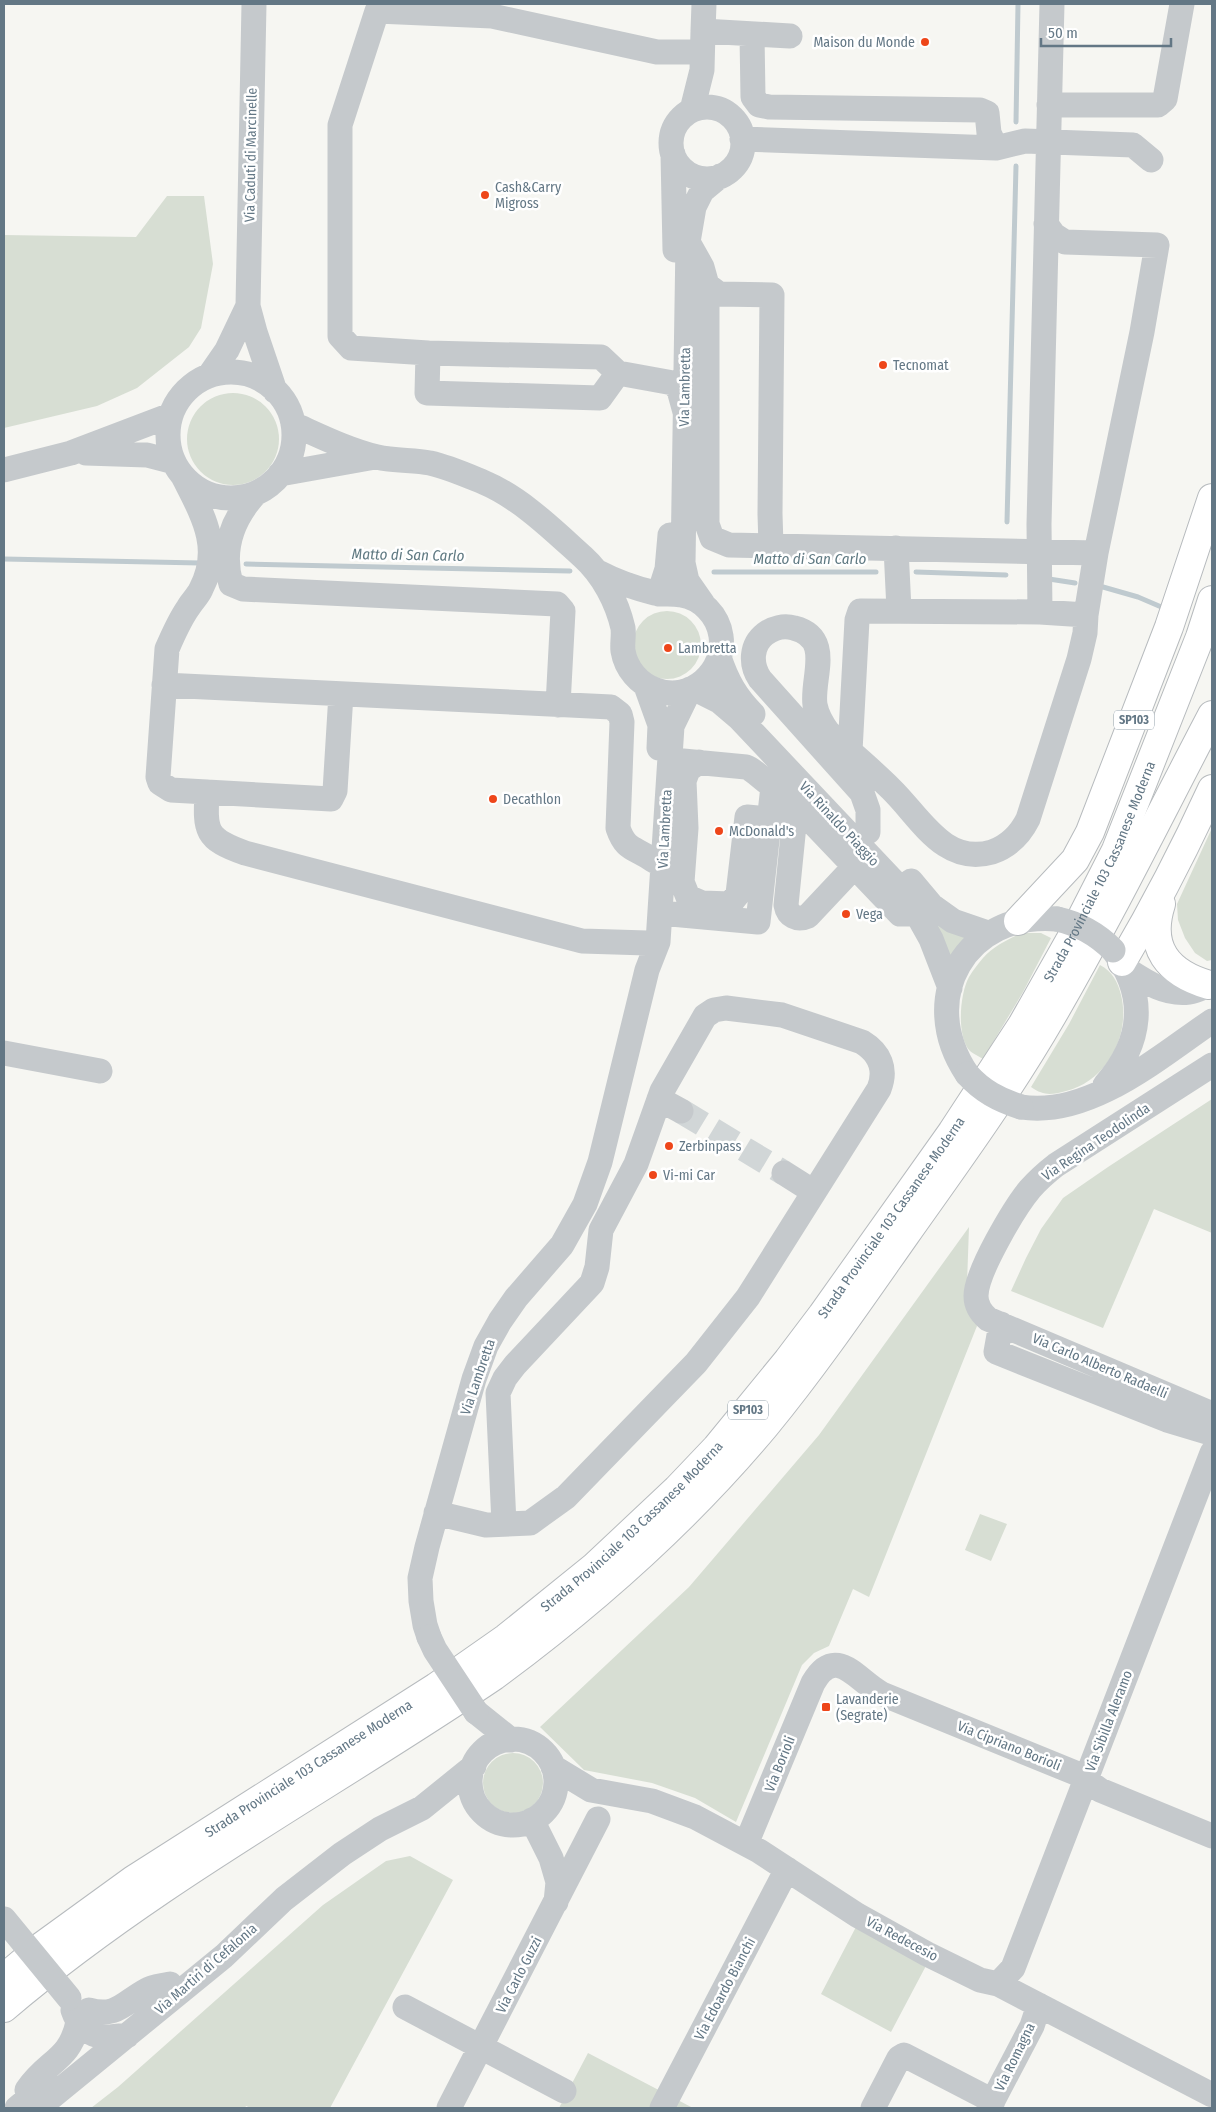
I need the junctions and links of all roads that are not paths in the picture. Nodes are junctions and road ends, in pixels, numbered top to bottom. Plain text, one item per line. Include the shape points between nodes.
1 (254, 4) edge
2 (704, 4) edge
3 (1052, 4) edge
4 (1182, 4) edge
5 (752, 35) junction
6 (790, 36) dead end
7 (702, 51) junction
8 (1049, 105) junction
9 (718, 109) junction
10 (692, 110) junction
11 (742, 139) junction
12 (1048, 142) junction
13 (996, 148) junction
14 (673, 154) junction
15 (1151, 160) dead end
16 (720, 176) junction
17 (1046, 224) junction
18 (688, 242) junction
19 (707, 285) junction
20 (248, 306) junction
21 (428, 353) junction
22 (618, 373) junction
23 (209, 376) junction
24 (672, 383) junction
25 (275, 391) junction
26 (685, 412) junction
27 (171, 415) junction
28 (293, 424) junction
29 (71, 454) junction
30 (378, 457) junction
31 (178, 469) junction
32 (4, 470) edge
33 (280, 474) junction
34 (256, 493) junction
35 (1212, 498) edge
36 (771, 546) junction
37 (896, 548) junction
38 (1039, 552) junction
39 (1096, 553) junction
40 (598, 572) junction
41 (659, 594) junction
42 (1212, 600) edge
43 (703, 604) junction
44 (899, 610) junction
45 (1031, 613) junction
46 (1086, 615) junction
47 (623, 630) junction
48 (719, 658) junction
49 (164, 685) junction
50 (646, 686) junction
51 (692, 689) junction
52 (341, 694) junction
53 (558, 705) junction
54 (1212, 715) edge
55 (850, 751) junction
56 (668, 762) junction
57 (699, 762) junction
58 (791, 787) junction
59 (1212, 789) edge
60 (207, 792) junction
61 (769, 816) junction
62 (868, 832) junction
63 (654, 861) junction
64 (855, 866) junction
65 (1169, 879) junction
66 (660, 913) junction
67 (917, 914) junction
68 (1018, 921) junction
69 (988, 933) junction
70 (647, 942) junction
71 (1120, 961) junction
72 (647, 970) junction
73 (1211, 984) edge
74 (950, 988) junction
75 (1212, 1021) edge
76 (4, 1053) edge
77 (1212, 1065) edge
78 (100, 1070) dead end
79 (1097, 1094) junction
80 (659, 1099) junction
81 (681, 1111) tunnel mouth
82 (784, 1173) tunnel mouth
83 (814, 1192) junction
84 (994, 1321) joint
85 (1210, 1433) edge
86 (442, 1514) junction
87 (504, 1524) junction
88 (813, 1683) joint
89 (476, 1712) junction
90 (511, 1740) junction
91 (477, 1760) junction
92 (553, 1767) junction
93 (1086, 1780) junction
94 (591, 1790) junction
95 (422, 1808) junction
96 (481, 1810) junction
97 (540, 1813) junction
98 (598, 1819) dead end
99 (1212, 1836) edge
100 (746, 1844) junction
101 (787, 1869) junction
102 (284, 1900) junction
103 (556, 1902) junction
104 (4, 1919) edge
105 (4, 1978) edge
106 (170, 1984) junction
107 (998, 1984) junction
108 (1039, 2005) junction
109 (405, 2007) dead end
110 (4, 2008) edge
111 (79, 2010) junction
112 (115, 2036) junction
113 (481, 2047) junction
114 (564, 2091) dead end
115 (1212, 2095) edge
116 (991, 2105) edge
117 (16, 2108) edge
118 (38, 2108) edge
119 (449, 2108) edge
120 (662, 2108) edge
121 (873, 2108) edge

1 - 20 street, Via Caduti di Marcinelle
2 - 7 street
3 - 8 street
4 - 8 street via 1166,99 1158,105
5 - 6 street
5 - 7 street
5 - 13 street via 753,97 759,105 980,110 987,113 989,134
7 - 9 street
7 - 10 street
7 - 21 street via 657,52 492,16 377,11 340,125 340,336 351,348
8 - 12 street
9 - 10 street via 703,107
9 - 11 street via 733,118
10 - 14 street, Via Lambretta via 683,115 674,128
11 - 13 street
11 - 16 street, Via Lambretta via 737,161
12 - 13 street via 1025,142
12 - 15 street via 1133,145
12 - 17 street
14 - 16 street via 678,164 692,175
14 - 24 street, Via Lambretta
16 - 18 street, Via Lambretta via 702,191 694,207
17 - 38 street
17 - 39 street via 1065,242 1157,245
18 - 19 street via 702,267
18 - 26 street, Via Lambretta
19 - 36 street via 707,524 712,538 729,545
19 - 36 street via 719,294 772,295
20 - 23 street, Via Caduti di Marcinelle via 227,350
20 - 25 street, Via Caduti di Marcinelle
21 - 22 street via 601,357
21 - 22 street via 427,393 600,398
22 - 24 street
23 - 25 street via 240,373 263,381
23 - 27 street via 186,391
24 - 26 street via 679,390
24 - 41 street, Via Lambretta via 670,552
25 - 28 street
26 - 43 street, Via Lambretta via 683,563 687,581
27 - 29 street
27 - 31 street via 168,438
28 - 30 street
28 - 33 street via 291,454
29 - 31 street via 147,455
29 - 32 street
30 - 33 street
30 - 40 street via 430,464 485,483 533,514
31 - 34 street via 200,491 211,495 233,499
31 - 49 street via 209,532 212,554 201,590 175,630 167,649
33 - 34 street via 269,486
34 - 53 street via 242,508 230,536 227,572 231,584 242,589 556,604 563,611
35 - 68 highway, SP103 via 1166,636 1090,832 1075,860
36 - 37 street
37 - 38 street
37 - 44 street
38 - 39 street
38 - 45 street
39 - 46 street
40 - 41 street via 618,583
40 - 47 street via 613,600
41 - 43 street via 681,595
41 - 47 street via 637,608
42 - 105 highway, Strada Provinciale 103 Cassanese Moderna / SP103 via 1116,850 1066,949 1022,1025 952,1132 822,1315 722,1441 615,1548 506,1638 436,1687 133,1880
43 - 48 street, Via Rinaldo Piaggio via 717,623 721,646
44 - 45 street
44 - 55 street via 860,611
45 - 46 street
46 - 55 street via 1079,659 1028,819 1019,834 1003,847 980,854 963,853 948,847 936,839 892,790
47 - 50 street via 626,661
48 - 51 street via 709,676
48 - 62 street, Via Rinaldo Piaggio via 734,694
49 - 52 street
49 - 60 street via 160,783 172,790
50 - 51 street via 668,693
50 - 63 street, Via Lambretta via 660,725
51 - 56 street, Via Lambretta via 672,726
51 - 58 street, Via Rinaldo Piaggio via 719,701 740,718
52 - 53 street
52 - 60 street via 335,791 331,799
53 - 63 street via 605,707 620,714 618,828 631,849
54 - 110 highway, Strada Provinciale 103 Cassanese Moderna / SP103 via 1080,966 1003,1096 820,1356 767,1424 703,1495 606,1588 501,1671 144,1901
55 - 62 street via 828,732 816,711 814,694 819,658 814,642 794,628 782,627 767,632 754,653 757,675 862,793 868,810
56 - 57 street
56 - 66 street, Via Lambretta
57 - 58 street via 750,768
57 - 61 street via 688,770 684,782 686,828 682,882 688,896 702,903 730,904 734,901 738,894 747,817
58 - 61 street
58 - 64 street
58 - 64 street via 786,905 791,915 799,919 808,916
58 - 67 street, Via Rinaldo Piaggio via 898,886
59 - 65 highway
60 - 70 street via 209,831 219,842 244,853 582,940
61 - 66 street via 758,922
62 - 69 street, Via Rinaldo Piaggio via 932,906 953,922
63 - 70 street, Via Lambretta
64 - 67 street via 900,914
65 - 71 highway
65 - 73 highway via 1156,921 1159,945 1175,970 1191,980
66 - 72 street, Via Lambretta via 658,942
67 - 74 street, Via Rinaldo Piaggio via 931,939
68 - 69 street
68 - 71 street, bridge via 1057,919 1085,928 1103,941
69 - 74 street via 964,958
70 - 72 street, Via Lambretta
71 - 73 street via 1148,984 1171,991 1188,992
71 - 79 street via 1135,998 1136,1027 1125,1058
72 - 86 street, Via Lambretta via 590,1192 568,1236 508,1309 486,1346 474,1379
74 - 79 street, bridge via 946,1006 948,1036 967,1074 990,1094 1021,1107 1042,1109 1058,1108
75 - 79 street
76 - 78 street
77 - 84 street, Via Regina Teodolinda via 1056,1165 1030,1189 1005,1228 976,1294 978,1306
80 - 81 street
80 - 83 street via 704,1016 714,1010 782,1015 862,1042 877,1054 883,1071 882,1080
80 - 87 street via 636,1164 601,1230 592,1283 515,1365 498,1393
82 - 83 street
83 - 87 street via 748,1297 696,1362 566,1497 530,1522
84 - 85 street, Via Carlo Alberto Radaelli via 1171,1409
85 - 93 street, Via Sibilla Aleramo
86 - 87 street via 486,1524
86 - 89 street, Via Lambretta, bridge via 420,1578 425,1625 435,1650
88 - 93 street, Via Cipriano Borioli via 825,1667 842,1667 882,1694
88 - 100 street, Via Borioli
89 - 90 street, Via Lambretta
89 - 91 street, Via Lambretta via 483,1730
90 - 91 street via 494,1744
90 - 92 street via 535,1745
91 - 95 street, Via Martiri di Cefalonia
91 - 96 street via 471,1775 471,1788
92 - 94 street, Via Redecesio
92 - 97 street via 555,1791
93 - 99 street, Via Cipriano Borioli via 1100,1790
93 - 107 street, Via Sibilla Aleramo via 1013,1968
94 - 97 street
94 - 100 street, Via Redecesio via 665,1805
95 - 96 street, Via Martiri di Cefalonia via 443,1805
95 - 102 street, Via Martiri di Cefalonia via 358,1842
96 - 97 street via 506,1824 522,1824
97 - 103 street, Via Carlo Guzzi via 558,1882
98 - 103 street, Via Carlo Guzzi
100 - 101 street, Via Redecesio
101 - 107 street, Via Redecesio via 857,1915 918,1949 980,1980
101 - 120 street, Via Edoardo Bianchi
102 - 106 street, Via Martiri di Cefalonia via 242,1926
102 - 112 street, Via Martiri di Cefalonia via 224,1956
103 - 113 street, Via Carlo Guzzi
104 - 111 street, bridge
106 - 111 street, Via Martiri di Cefalonia via 148,1989 120,2009 101,2014
106 - 112 street, Via Martiri di Cefalonia
107 - 108 street, Via Redecesio
108 - 115 street, Via Redecesio
108 - 116 street, Via Romagna via 1032,2026
109 - 113 street
111 - 112 street via 90,2032
111 - 117 street, Via Martiri di Cefalonia via 74,2039 67,2051 34,2079
112 - 117 street, Via Martiri di Cefalonia
112 - 118 street via 95,2063
113 - 114 street
113 - 119 street, Via Carlo Guzzi
116 - 121 street via 904,2055 899,2058

